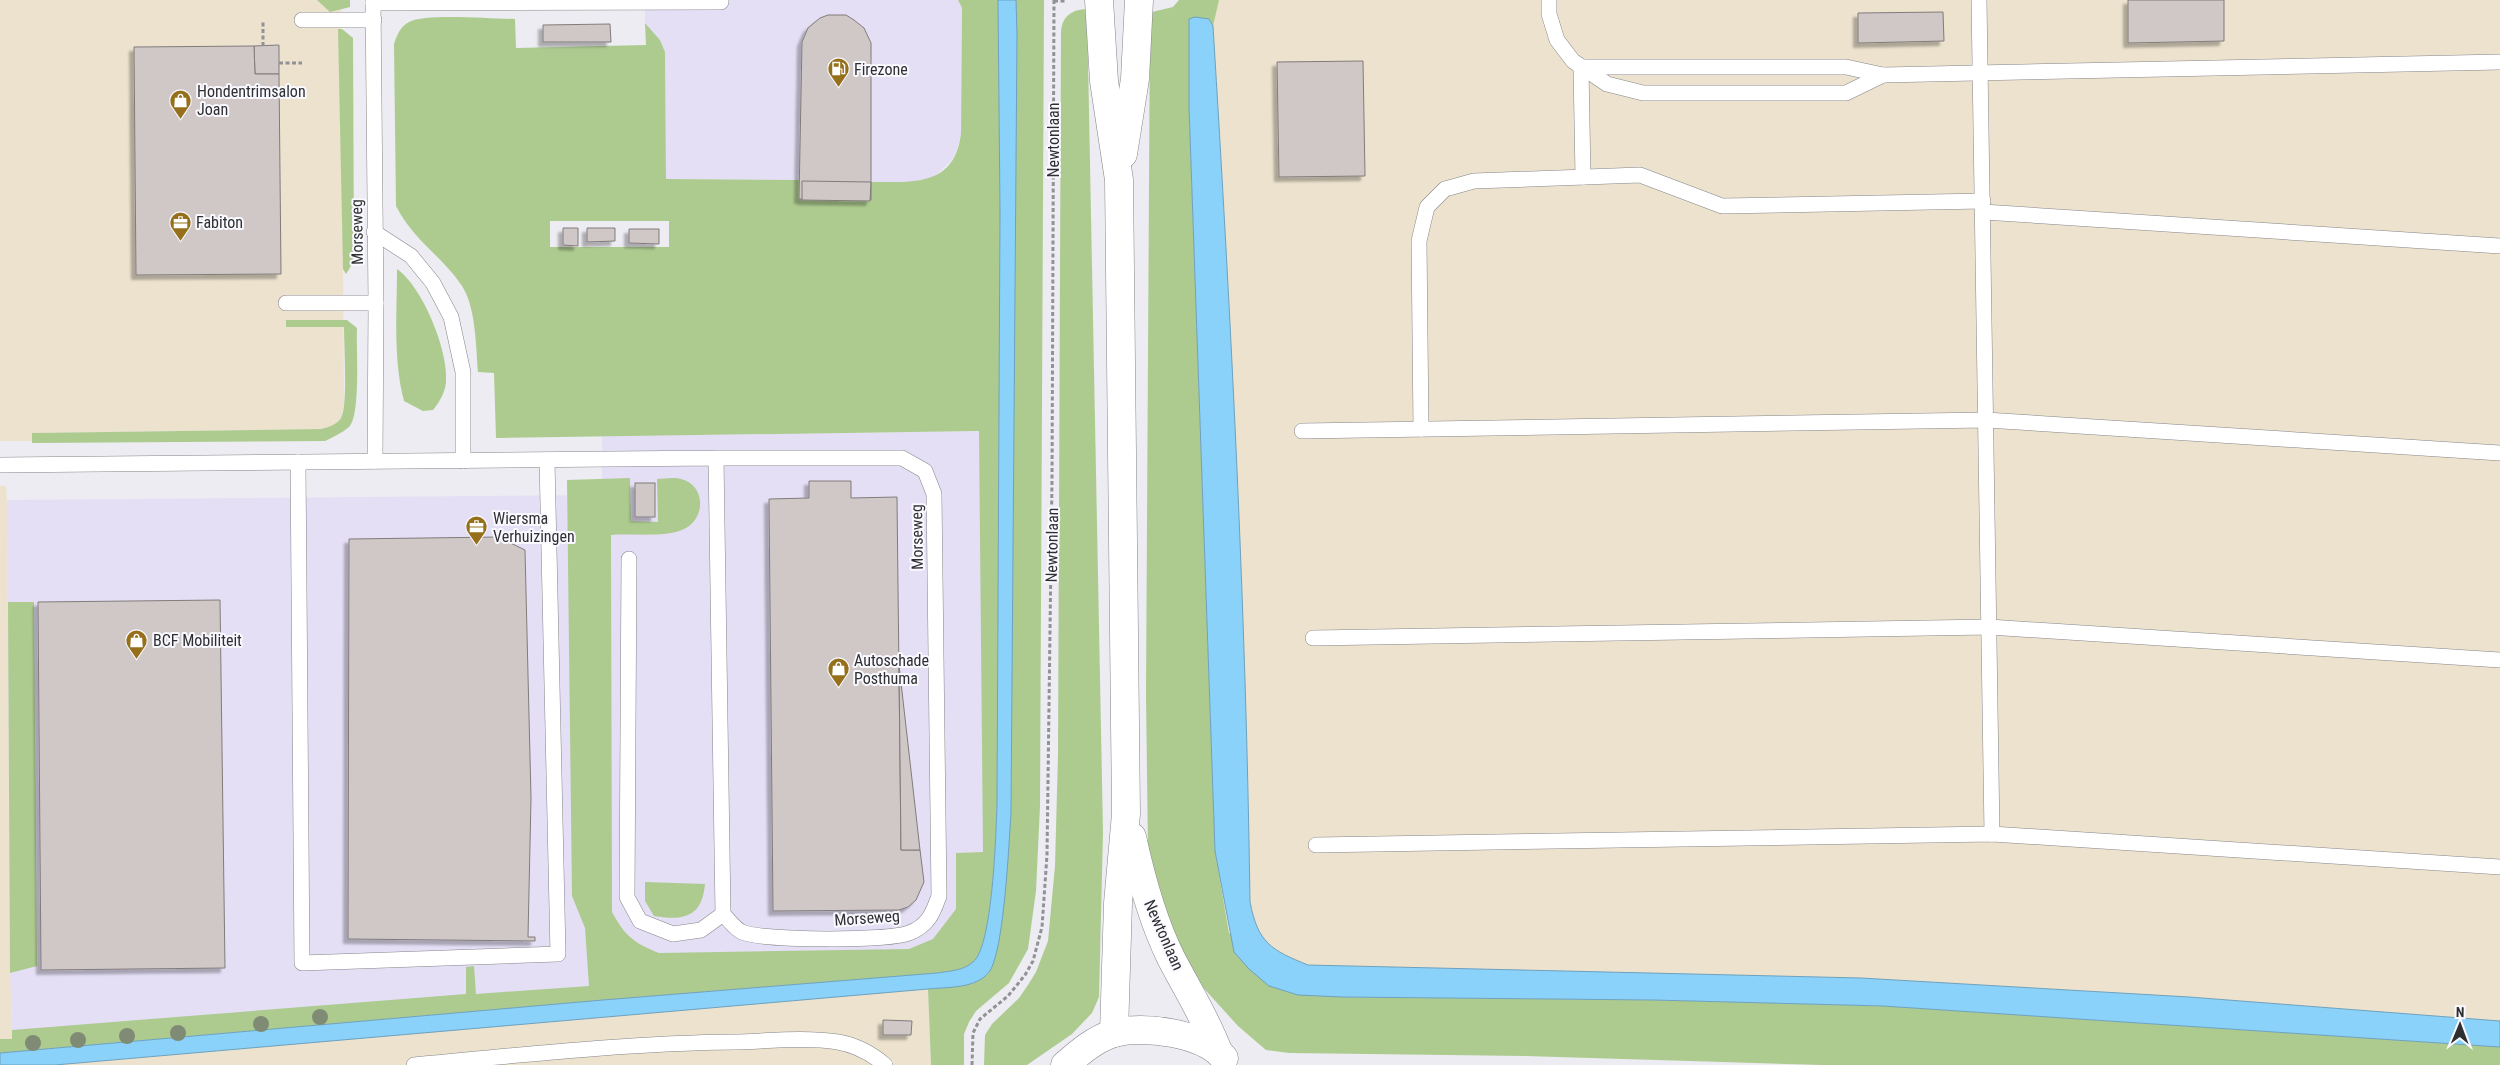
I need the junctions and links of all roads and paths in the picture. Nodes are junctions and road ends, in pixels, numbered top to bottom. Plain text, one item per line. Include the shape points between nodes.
1 (1054, 0) edge
2 (1099, 0) edge
3 (1139, 0) edge
4 (1549, 0) edge
5 (1979, 0) edge
6 (373, 1) edge
7 (721, 1) edge
8 (263, 20) dead end
9 (302, 20) dead end
10 (374, 20) junction
11 (263, 46) dead end
12 (2500, 62) edge
13 (279, 63) dead end
14 (302, 64) dead end
15 (1581, 68) junction
16 (1981, 72) junction
17 (1883, 75) junction
18 (1583, 177) junction
19 (1119, 180) junction
20 (1983, 206) junction
21 (374, 232) junction
22 (2500, 246) edge
23 (286, 303) dead end
24 (376, 303) junction
25 (1986, 420) junction
26 (1421, 429) junction
27 (1302, 431) dead end
28 (2500, 453) edge
29 (716, 458) junction
30 (547, 460) junction
31 (375, 461) junction
32 (463, 461) junction
33 (298, 462) junction
34 (0, 465) edge
35 (629, 559) dead end
36 (1989, 627) junction
37 (1313, 638) dead end
38 (2500, 660) edge
39 (1126, 814) junction
40 (1992, 834) junction
41 (1316, 845) dead end
42 (2500, 867) edge
43 (723, 914) junction
44 (1114, 1033) junction
45 (1223, 1058) edge
46 (414, 1065) edge
47 (885, 1065) edge
48 (972, 1065) edge
49 (1066, 1065) edge

1 - 48 path, Newtonlaan via 1052,481 1047,845 1042,927 1033,961 1025,975 1008,996 980,1019 973,1033
2 - 19 street, Newtonlaan via 1104,81
3 - 19 street, Newtonlaan via 1135,79
4 - 15 lane via 1549,14 1557,40
5 - 16 lane
6 - 7 lane, Morseweg
6 - 10 lane, Morseweg
8 - 11 path
9 - 10 lane
10 - 21 lane, Morseweg
12 - 16 lane
13 - 14 path
15 - 17 lane via 1846,67
15 - 17 lane via 1607,84 1643,93 1846,93
15 - 18 lane
16 - 17 lane
16 - 20 lane
18 - 20 lane via 1640,175 1722,206
18 - 26 lane via 1474,181 1445,189 1427,207 1419,241
19 - 39 street, Newtonlaan
20 - 22 lane
20 - 25 lane
21 - 24 lane, Morseweg
21 - 32 lane via 410,256 433,283 451,317 463,372
23 - 24 lane
24 - 31 lane, Morseweg
25 - 26 lane
25 - 28 lane
25 - 36 lane
26 - 27 lane
29 - 30 lane, Morseweg
29 - 43 lane
29 - 43 lane, Morseweg via 902,458 925,471 934,494 939,896 932,917 910,933 885,937 770,938 741,932
30 - 32 lane, Morseweg
30 - 33 lane via 558,954 302,963
31 - 32 lane, Morseweg
31 - 33 lane, Morseweg
33 - 34 lane, Morseweg
35 - 43 lane via 627,897 640,921 672,934 701,930
36 - 37 lane
36 - 38 lane
36 - 40 lane
39 - 44 street, Newtonlaan via 1118,903
39 - 45 street, Newtonlaan via 1144,890 1171,957
40 - 41 lane
40 - 42 lane
44 - 45 street via 1142,1029 1171,1033
44 - 49 street via 1085,1047
46 - 47 lane via 690,1042 810,1040 839,1042 873,1055

